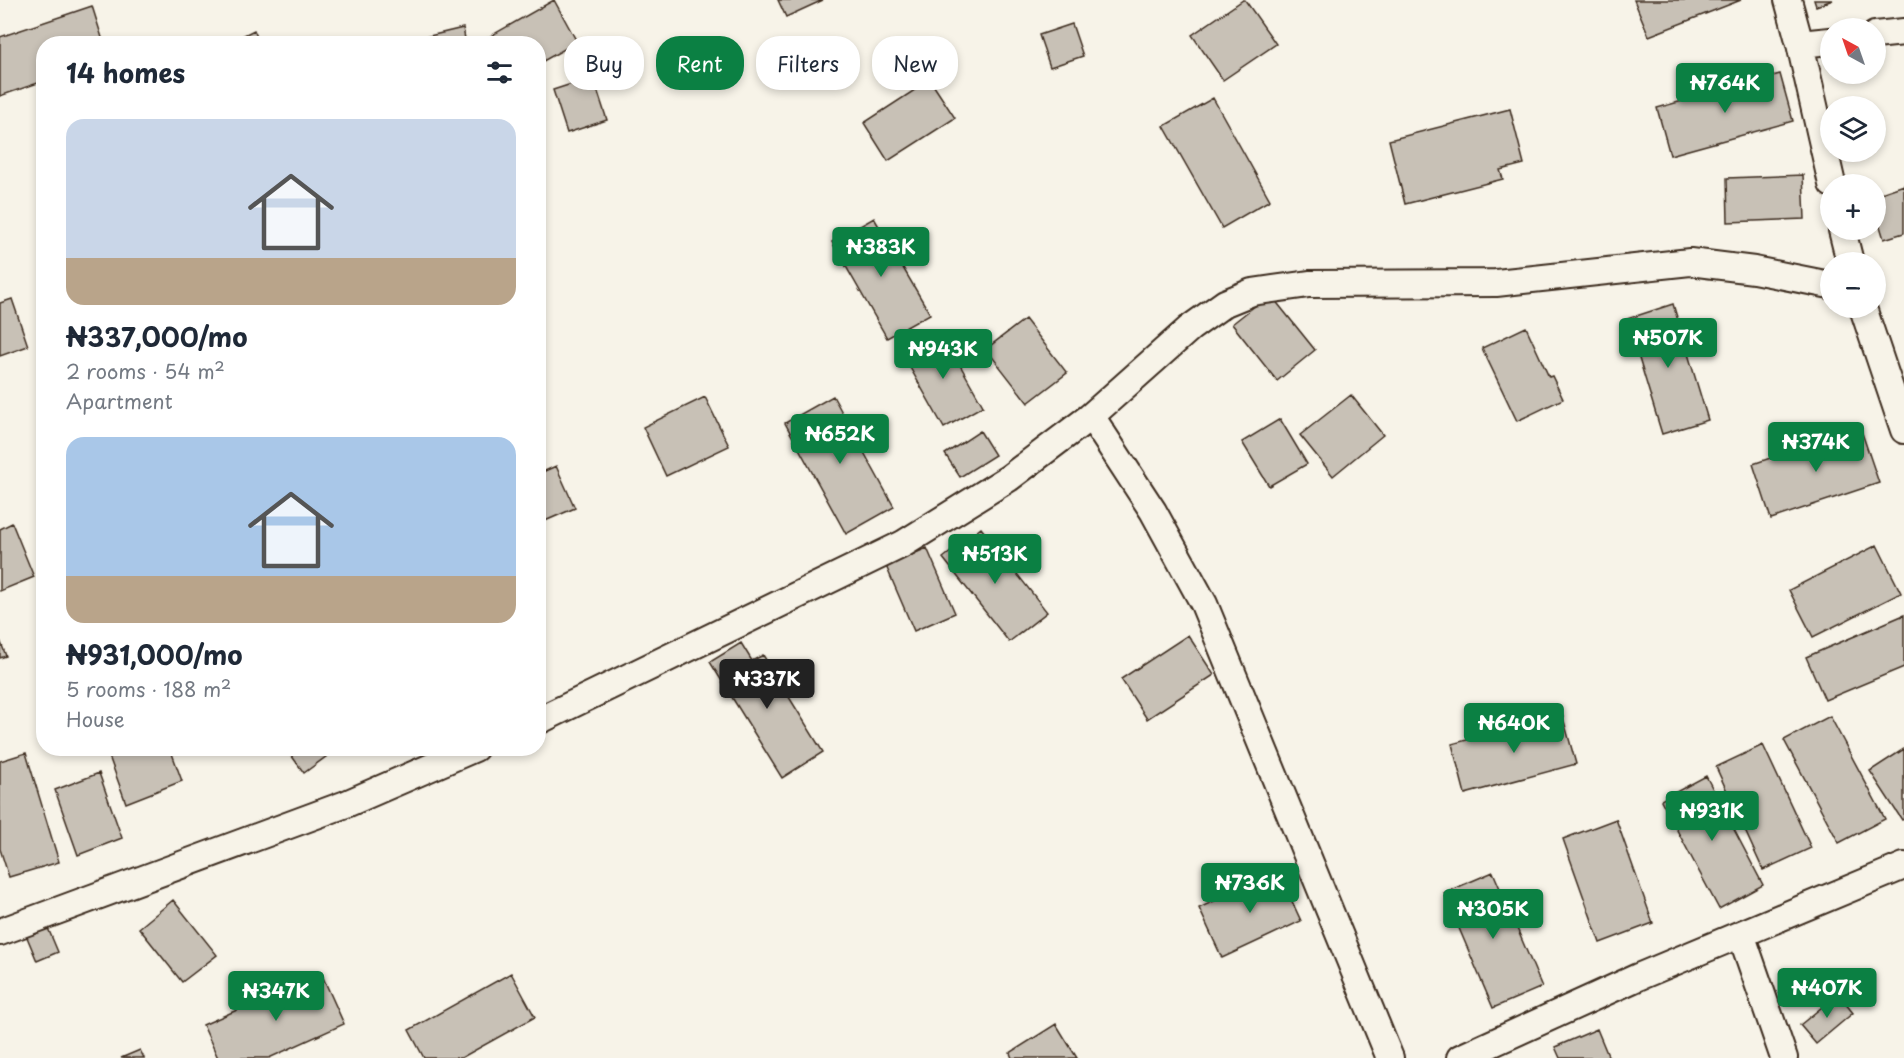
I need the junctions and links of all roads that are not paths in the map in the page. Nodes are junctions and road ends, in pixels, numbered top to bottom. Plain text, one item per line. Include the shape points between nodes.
1 (1788, 0) edge
2 (1904, 32) edge
3 (1886, 34) edge
4 (1820, 41) edge
5 (1800, 44) junction
6 (1830, 174) edge
7 (1820, 283) edge
8 (1866, 318) edge
9 (1091, 416) junction
10 (1904, 430) edge
11 (546, 717) edge
12 (456, 756) edge
13 (1904, 866) edge
14 (2, 927) edge
15 (1741, 934) junction
16 (1390, 1058) edge
17 (1460, 1058) edge
18 (1784, 1058) edge

1 - 5 street
2 - 3 street
4 - 5 street
5 - 6 street
7 - 9 street via 1690,262 1496,283 1309,284 1252,292 1225,303 1190,328
8 - 10 street
9 - 11 street via 1009,478 903,544
9 - 16 street via 1153,511 1204,604
12 - 14 street via 346,804
13 - 15 street
15 - 17 street
15 - 18 street

